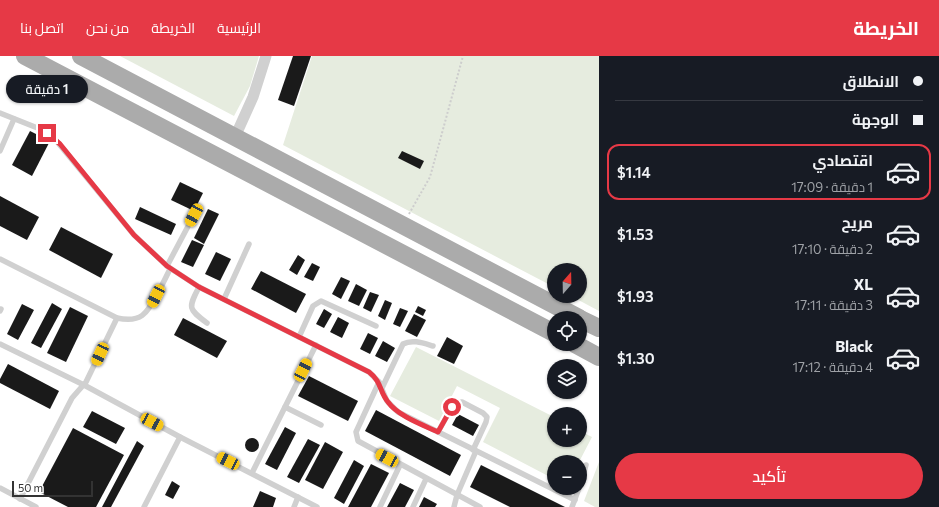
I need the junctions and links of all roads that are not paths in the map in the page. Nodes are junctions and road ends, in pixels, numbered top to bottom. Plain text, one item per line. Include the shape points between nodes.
1 (25, 56) edge
2 (80, 56) edge
3 (266, 56) edge
4 (0, 113) edge
5 (14, 119) junction
6 (235, 137) junction
7 (0, 151) edge
8 (194, 215) dead end
9 (250, 244) dead end
10 (0, 259) edge
11 (168, 268) junction
12 (199, 287) junction
13 (224, 300) junction
14 (567, 311) edge
15 (117, 318) junction
16 (587, 322) edge
17 (207, 323) dead end
18 (376, 326) dead end
19 (599, 328) edge
20 (547, 329) edge
21 (299, 337) junction
22 (0, 344) edge
23 (316, 345) junction
24 (432, 346) dead end
25 (587, 350) edge
26 (599, 357) edge
27 (84, 385) junction
28 (380, 385) junction
29 (284, 407) junction
30 (321, 425) dead end
31 (438, 432) junction
32 (180, 437) junction
33 (475, 451) junction
34 (400, 465) junction
35 (252, 473) junction
36 (426, 479) junction
37 (0, 488) edge
38 (457, 495) junction
39 (577, 495) edge
40 (298, 497) junction
41 (20, 499) junction
42 (575, 500) junction
43 (36, 507) edge
44 (144, 507) edge
45 (294, 507) edge
46 (317, 507) edge
47 (380, 507) edge
48 (413, 507) edge
49 (454, 507) edge
50 (480, 507) edge
51 (572, 507) edge

1 - 20 main road
2 - 6 main road
3 - 6 street via 253,97
4 - 5 lane
5 - 7 lane
5 - 11 lane via 40,129 57,141 134,235
6 - 14 main road
8 - 11 lane
9 - 13 lane
10 - 15 lane
11 - 12 lane
11 - 15 lane via 150,309 145,314 129,320
12 - 13 lane
12 - 17 lane via 192,300 192,308 196,315
13 - 21 lane
15 - 27 lane
16 - 19 main road
18 - 21 lane via 321,301 313,306
21 - 23 lane
22 - 27 lane
23 - 28 lane via 369,372
23 - 29 lane
24 - 28 lane via 414,341 403,344
25 - 26 main road
27 - 32 lane
27 - 41 lane via 72,398
28 - 31 lane via 392,407 398,412
28 - 34 lane via 356,432 356,438 360,444
29 - 30 lane
29 - 35 lane
31 - 33 lane
31 - 33 lane via 454,404 462,402 470,405 483,413 487,420
32 - 35 lane
32 - 44 lane
33 - 38 lane
33 - 42 lane
34 - 36 lane
34 - 47 lane
35 - 40 lane
36 - 38 lane
36 - 48 lane
37 - 41 lane
38 - 49 lane
38 - 50 lane
39 - 42 lane
40 - 45 lane
40 - 46 lane
41 - 43 lane
42 - 51 lane

